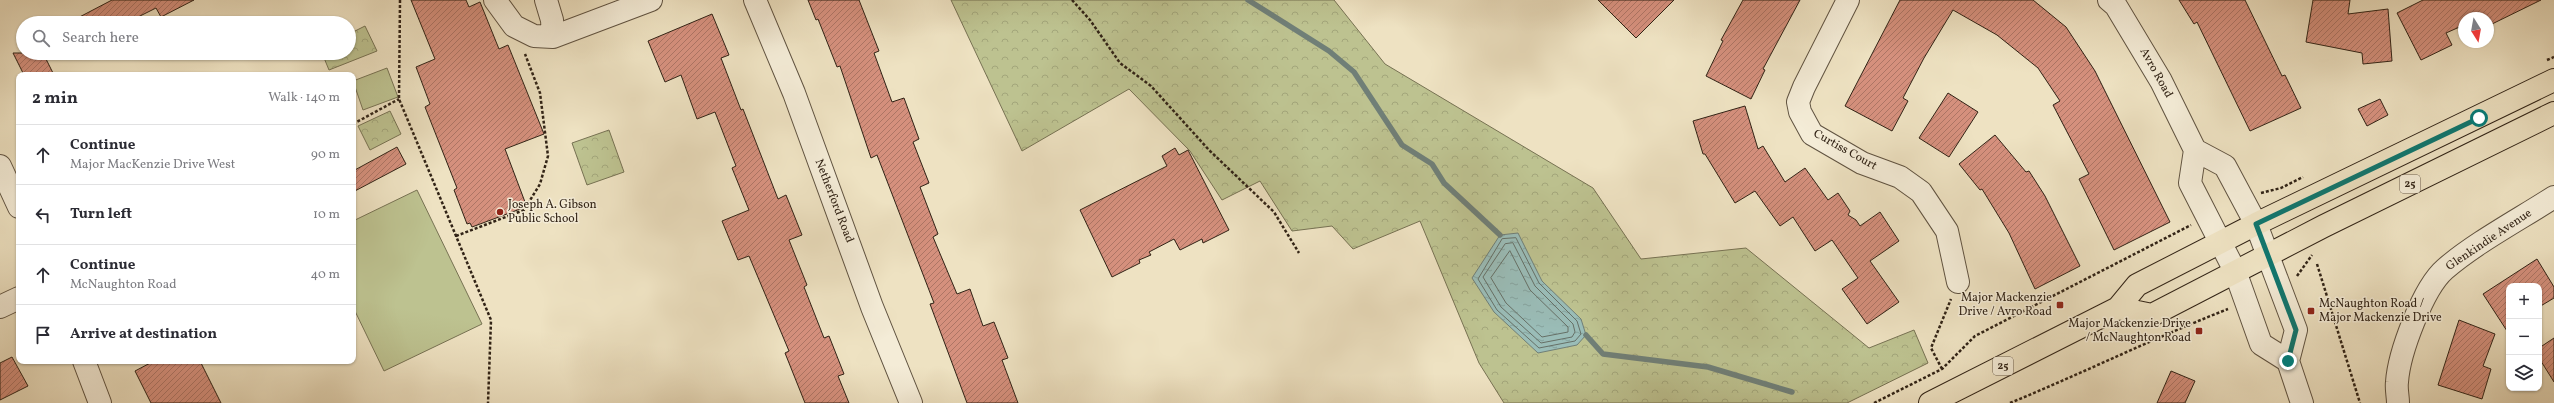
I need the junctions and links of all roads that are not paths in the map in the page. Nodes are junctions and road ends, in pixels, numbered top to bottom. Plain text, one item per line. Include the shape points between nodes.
1 (494, 0) edge
2 (546, 0) edge
3 (651, 0) edge
4 (755, 0) edge
5 (1848, 0) edge
6 (2109, 0) edge
7 (553, 37) junction
8 (2554, 80) edge
9 (2554, 113) edge
10 (2195, 150) junction
11 (0, 166) edge
12 (16, 201) edge
13 (2551, 206) edge
14 (2256, 224) junction
15 (2222, 242) junction
16 (2267, 255) junction
17 (2235, 271) junction
18 (1958, 282) road end
19 (16, 299) edge
20 (0, 307) edge
21 (2118, 308) junction
22 (2288, 361) junction
23 (85, 364) edge
24 (100, 403) edge
25 (911, 403) edge
26 (1930, 403) edge
27 (2302, 403) edge
28 (2398, 403) edge

1 - 7 street via 514,26 534,36
2 - 7 street via 552,20
3 - 7 street
4 - 25 street, Netherford Road via 794,93 872,307
5 - 18 street, Curtiss Court via 1804,87 1798,102 1800,112 1812,134 1862,163 1900,178 1921,192 1947,231
6 - 10 street, Avro Road via 2116,6 2162,81
8 - 14 main road, 25
9 - 16 main road, 25
10 - 14 street via 2225,166
10 - 15 street via 2190,183
11 - 12 street
13 - 28 street, Glenkindie Avenue via 2444,269 2427,294 2402,354 2397,382
14 - 15 main road, 25
14 - 16 street
15 - 17 street
15 - 21 main road, 25 via 2137,285
16 - 17 main road, 25
16 - 22 street via 2296,330
17 - 21 main road, 25 via 2152,316
17 - 22 street via 2261,344
19 - 20 street
21 - 26 main road, 25
22 - 27 street
23 - 24 street

